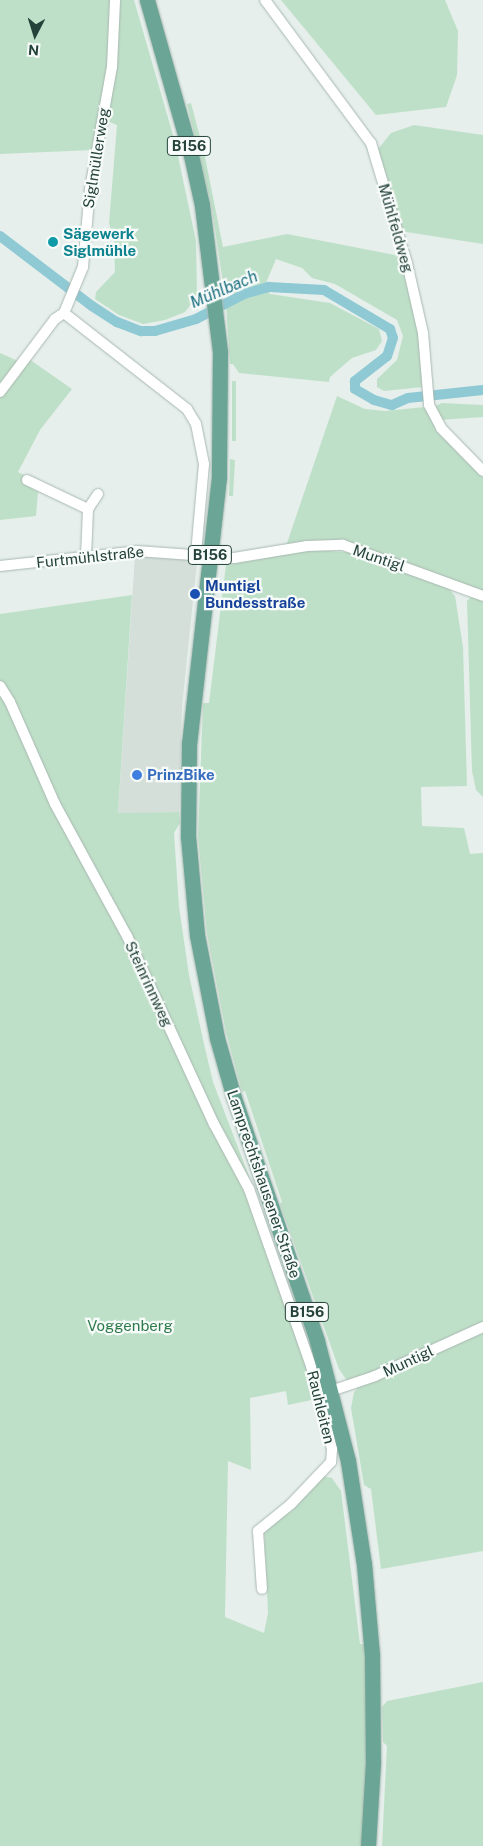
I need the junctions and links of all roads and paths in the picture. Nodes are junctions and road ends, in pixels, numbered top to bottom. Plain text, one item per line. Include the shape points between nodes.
1 (115, 0) edge
2 (147, 0) edge
3 (264, 0) edge
4 (64, 313) junction
5 (0, 392) edge
6 (483, 471) edge
7 (27, 480) dead end
8 (98, 494) dead end
9 (88, 509) junction
10 (203, 554) junction
11 (86, 557) junction
12 (0, 566) edge
13 (483, 596) edge
14 (0, 686) edge
15 (282, 1289) joint
16 (483, 1327) edge
17 (331, 1391) junction
18 (262, 1589) dead end
19 (368, 1846) edge

1 - 4 street, Siglmüllerweg via 112,67 90,189 83,267
2 - 10 main road, B156 via 192,155 218,322 221,423
3 - 6 street, Mühlfeldweg via 371,143 407,263 423,333 429,405 441,428
4 - 5 street, Siglmüllerweg via 55,319
4 - 10 street via 187,409 196,424 204,464
7 - 9 street
8 - 9 street
9 - 11 street
10 - 11 street, Furtmühlstraße via 138,551
10 - 13 street, Muntigl via 234,558 307,546 344,546
10 - 17 main road, Lamprechtshausener Straße / B156 via 188,788 191,885 197,935 217,1038
11 - 12 street, Furtmühlstraße
14 - 15 street, Steinrinnweg via 55,804 127,936 214,1124 249,1189 267,1233
15 - 18 street, Rauhleiten via 311,1366 332,1449 331,1462 291,1504 258,1531
16 - 17 street, Muntigl via 375,1376
17 - 19 main road, Lamprechtshausener Straße / B156 via 356,1509 369,1611 374,1711

